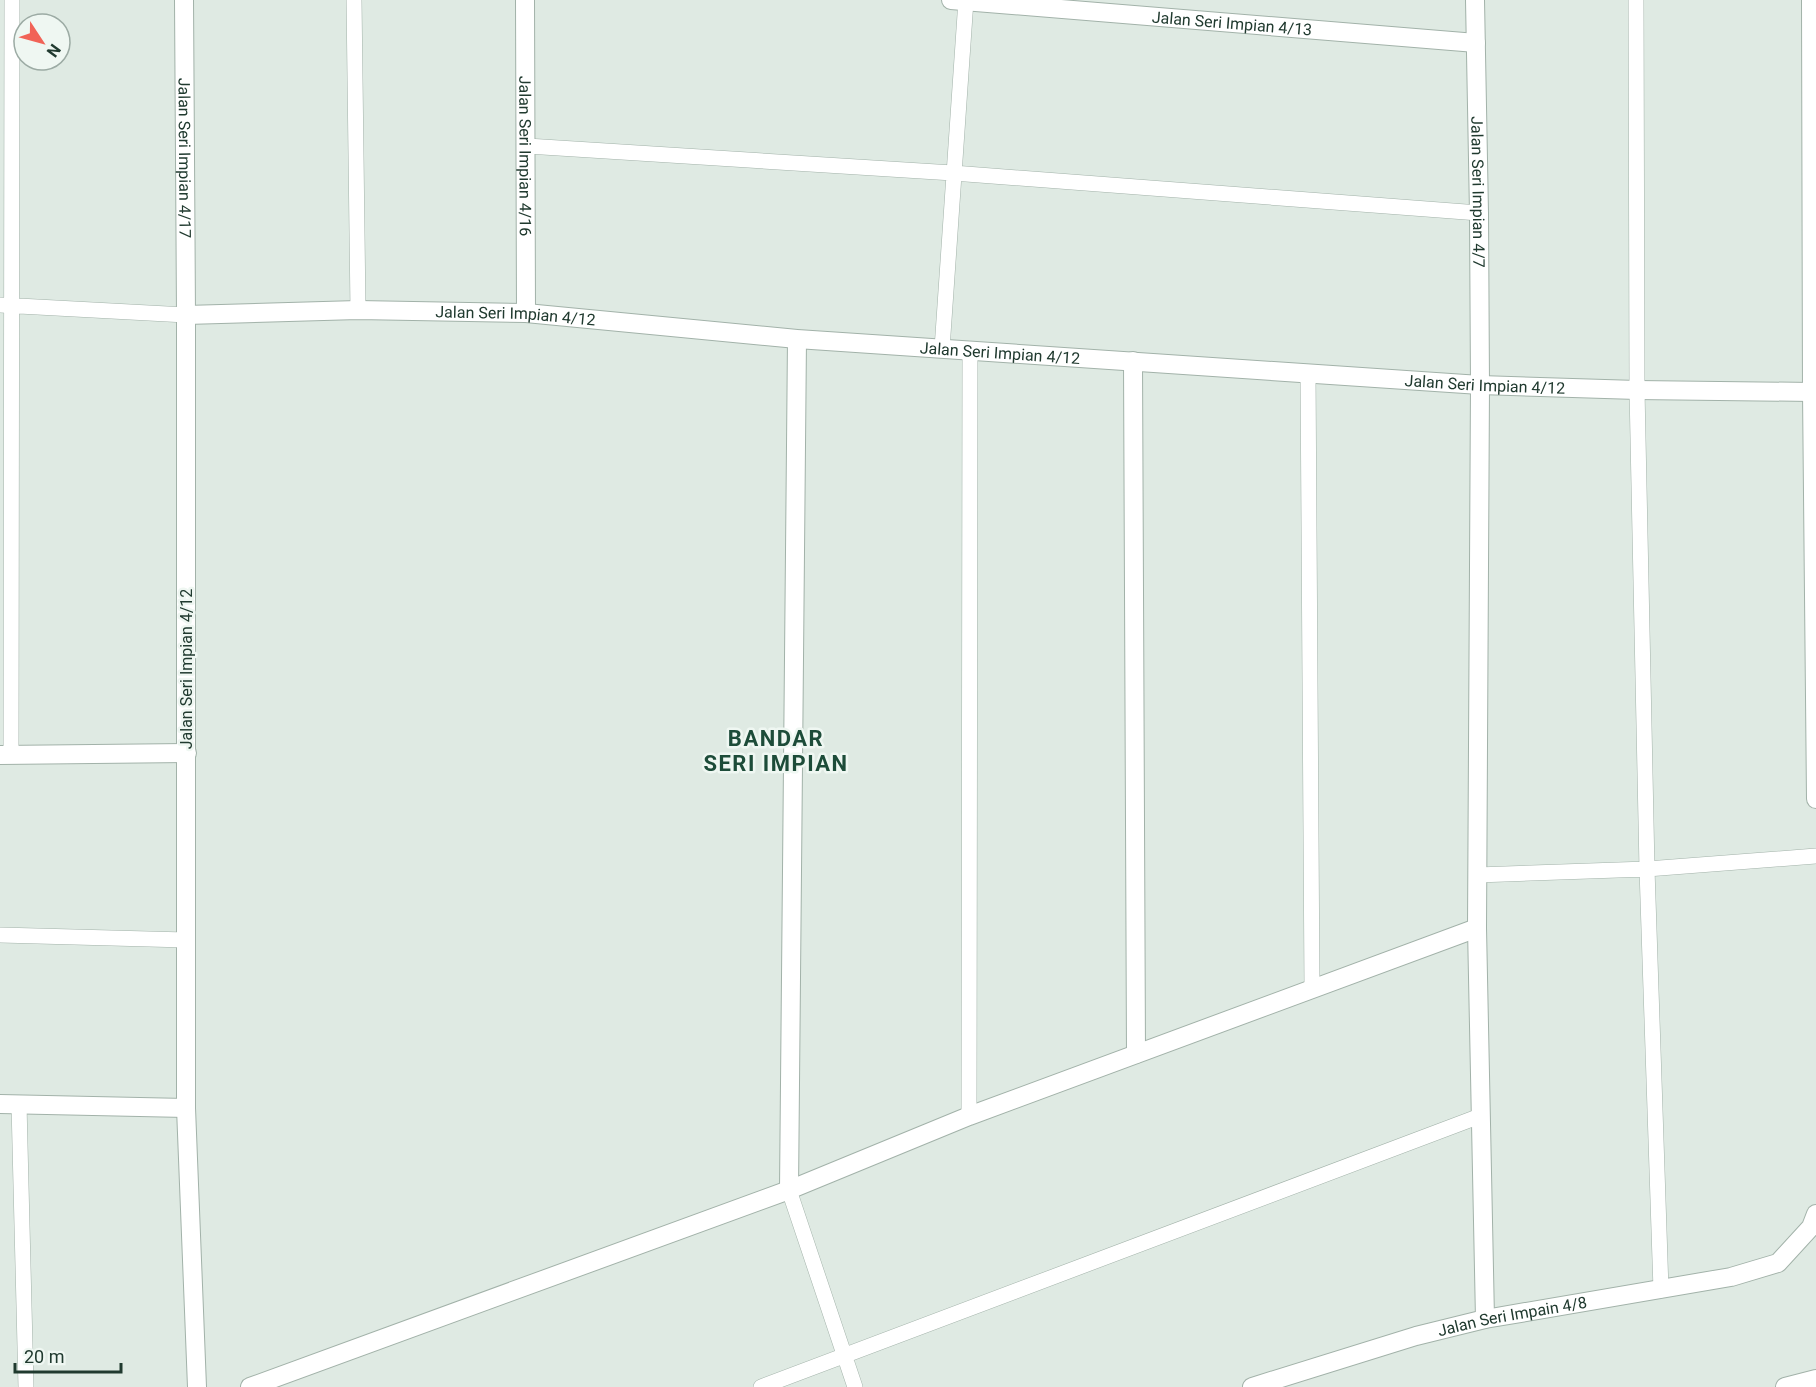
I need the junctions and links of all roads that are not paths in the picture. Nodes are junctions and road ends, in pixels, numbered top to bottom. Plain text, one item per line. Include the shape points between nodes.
1 (12, 0) edge
2 (184, 0) edge
3 (354, 0) edge
4 (525, 0) edge
5 (961, 0) edge
6 (1475, 0) edge
7 (1636, 0) edge
8 (1811, 0) edge
9 (1476, 43) junction
10 (527, 146) junction
11 (953, 173) junction
12 (1479, 213) junction
13 (6, 305) edge
14 (358, 310) junction
15 (526, 313) junction
16 (186, 315) junction
17 (797, 339) junction
18 (942, 349) junction
19 (970, 350) junction
20 (1133, 362) junction
21 (1308, 373) junction
22 (1480, 385) junction
23 (1637, 390) junction
24 (1812, 392) junction
25 (187, 753) junction
26 (5, 755) edge
27 (1816, 799) edge
28 (1816, 856) edge
29 (1647, 869) junction
30 (1477, 875) junction
31 (1477, 928) junction
32 (0, 935) edge
33 (186, 940) junction
34 (1312, 988) junction
35 (1136, 1054) junction
36 (0, 1104) edge
37 (20, 1104) junction
38 (186, 1108) junction
39 (969, 1116) junction
40 (1480, 1116) junction
41 (789, 1190) junction
42 (1816, 1214) edge
43 (1661, 1290) junction
44 (1485, 1319) junction
45 (844, 1356) junction
46 (1816, 1379) edge
47 (26, 1387) edge
48 (197, 1387) edge
49 (250, 1387) edge
50 (761, 1387) edge
51 (855, 1387) edge
52 (1252, 1387) edge
53 (1785, 1387) edge

1 - 13 lane
2 - 16 street, Jalan Seri Impian 4/17
3 - 14 lane
4 - 10 street, Jalan Seri Impian 4/16
5 - 9 street, Jalan Seri Impian 4/13
5 - 11 lane
6 - 9 street, Jalan Seri Impian 4/7
7 - 23 lane
8 - 24 street
9 - 12 street, Jalan Seri Impian 4/7
10 - 11 lane
10 - 15 street, Jalan Seri Impian 4/16
11 - 12 lane
11 - 18 lane
12 - 22 street, Jalan Seri Impian 4/7
13 - 16 lane
13 - 26 lane
14 - 15 street, Jalan Seri Impian 4/12
14 - 16 street, Jalan Seri Impian 4/12
15 - 17 street, Jalan Seri Impian 4/12
16 - 25 street, Jalan Seri Impian 4/12
17 - 18 street, Jalan Seri Impian 4/12
17 - 41 street
18 - 19 street, Jalan Seri Impian 4/12
19 - 20 street, Jalan Seri Impian 4/12
19 - 39 lane
20 - 21 street, Jalan Seri Impian 4/12
20 - 35 street
21 - 22 street, Jalan Seri Impian 4/12
21 - 34 lane
22 - 23 street, Jalan Seri Impian 4/12
22 - 30 street, Jalan Seri Impian 4/7
23 - 24 street, Jalan Seri Impian 4/12
23 - 29 lane
24 - 27 street
25 - 26 street
25 - 33 street, Jalan Seri Impian 4/12
28 - 29 lane
29 - 30 lane
29 - 43 lane
30 - 31 street, Jalan Seri Impian 4/7
31 - 34 street
31 - 40 street, Jalan Seri Impian 4/7
32 - 33 lane
33 - 38 street, Jalan Seri Impian 4/12
34 - 35 street
35 - 39 street
36 - 37 street
37 - 38 street
37 - 47 lane
38 - 48 street, Jalan Seri Impian 4/12
39 - 41 street
40 - 44 street, Jalan Seri Impian 4/7
40 - 45 lane
41 - 45 lane
41 - 49 street
42 - 43 street, Jalan Seri Impain 4/8 via 1811,1227 1778,1263 1731,1277
43 - 44 street, Jalan Seri Impain 4/8
44 - 52 street, Jalan Seri Impain 4/8 via 1416,1336
45 - 50 lane
45 - 51 lane
46 - 53 street

